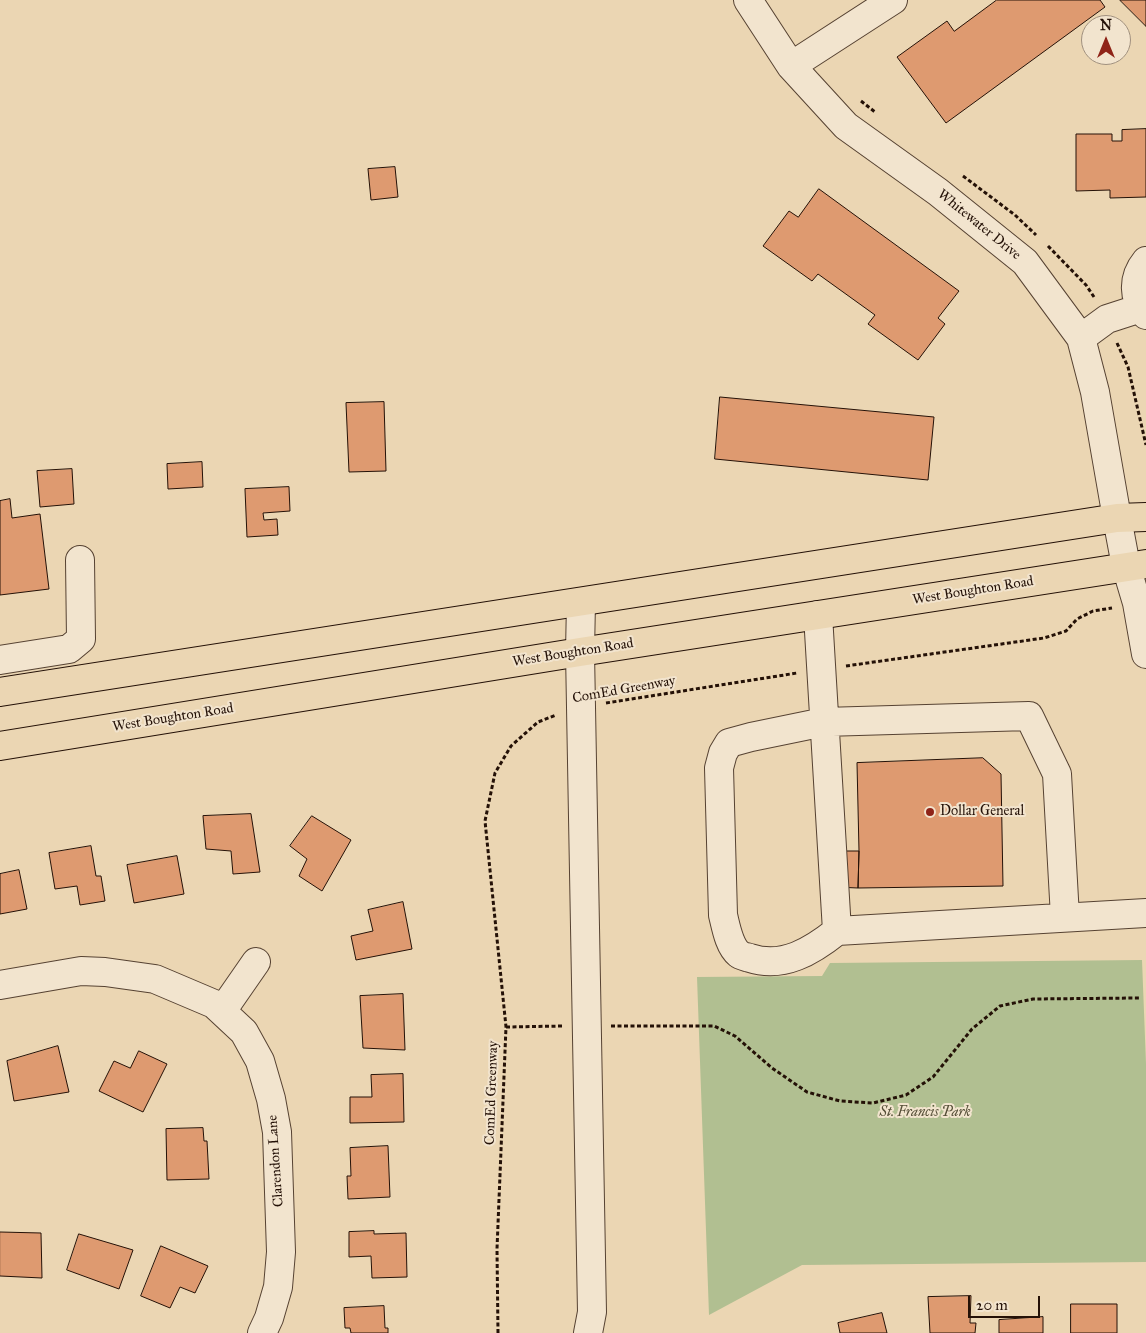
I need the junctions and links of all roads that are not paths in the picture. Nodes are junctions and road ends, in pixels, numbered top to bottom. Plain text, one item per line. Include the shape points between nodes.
1 (748, 0) edge
2 (894, 0) edge
3 (791, 66) junction
4 (1146, 261) edge
5 (1143, 312) edge
6 (1081, 338) junction
7 (1146, 517) edge
8 (1117, 518) junction
9 (80, 560) dead end
10 (1136, 565) edge
11 (581, 602) junction
12 (818, 615) junction
13 (580, 652) junction
14 (1146, 654) edge
15 (0, 660) edge
16 (0, 692) edge
17 (824, 722) junction
18 (0, 746) edge
19 (1146, 913) edge
20 (1065, 917) junction
21 (837, 930) junction
22 (256, 962) dead end
23 (0, 985) edge
24 (218, 1008) junction
25 (262, 1333) edge
26 (588, 1333) edge

1 - 3 street, Whitewater Drive
2 - 3 street
3 - 6 street, Whitewater Drive via 846,126 938,192 1025,262
4 - 5 street via 1136,281 1136,295
5 - 6 street via 1107,319
6 - 8 street, Whitewater Drive via 1095,392
7 - 8 main road
8 - 10 street, Whitewater Drive
8 - 11 main road
9 - 15 street via 82,639 69,649
10 - 12 main road, West Boughton Road
10 - 14 street, Whitewater Drive via 1137,603
11 - 13 street
11 - 16 main road
12 - 13 main road, West Boughton Road
12 - 17 street
13 - 18 main road, West Boughton Road
13 - 26 street via 592,1312
17 - 20 street via 1029,716 1057,774
17 - 21 street
17 - 21 street via 728,743 720,768 723,915 728,937 739,954 763,962 796,957 819,945
19 - 20 street
20 - 21 street
22 - 24 street
23 - 24 street via 81,971 105,972 155,979
24 - 25 street, Clarendon Lane via 244,1032 260,1061 277,1132 281,1252 278,1287

